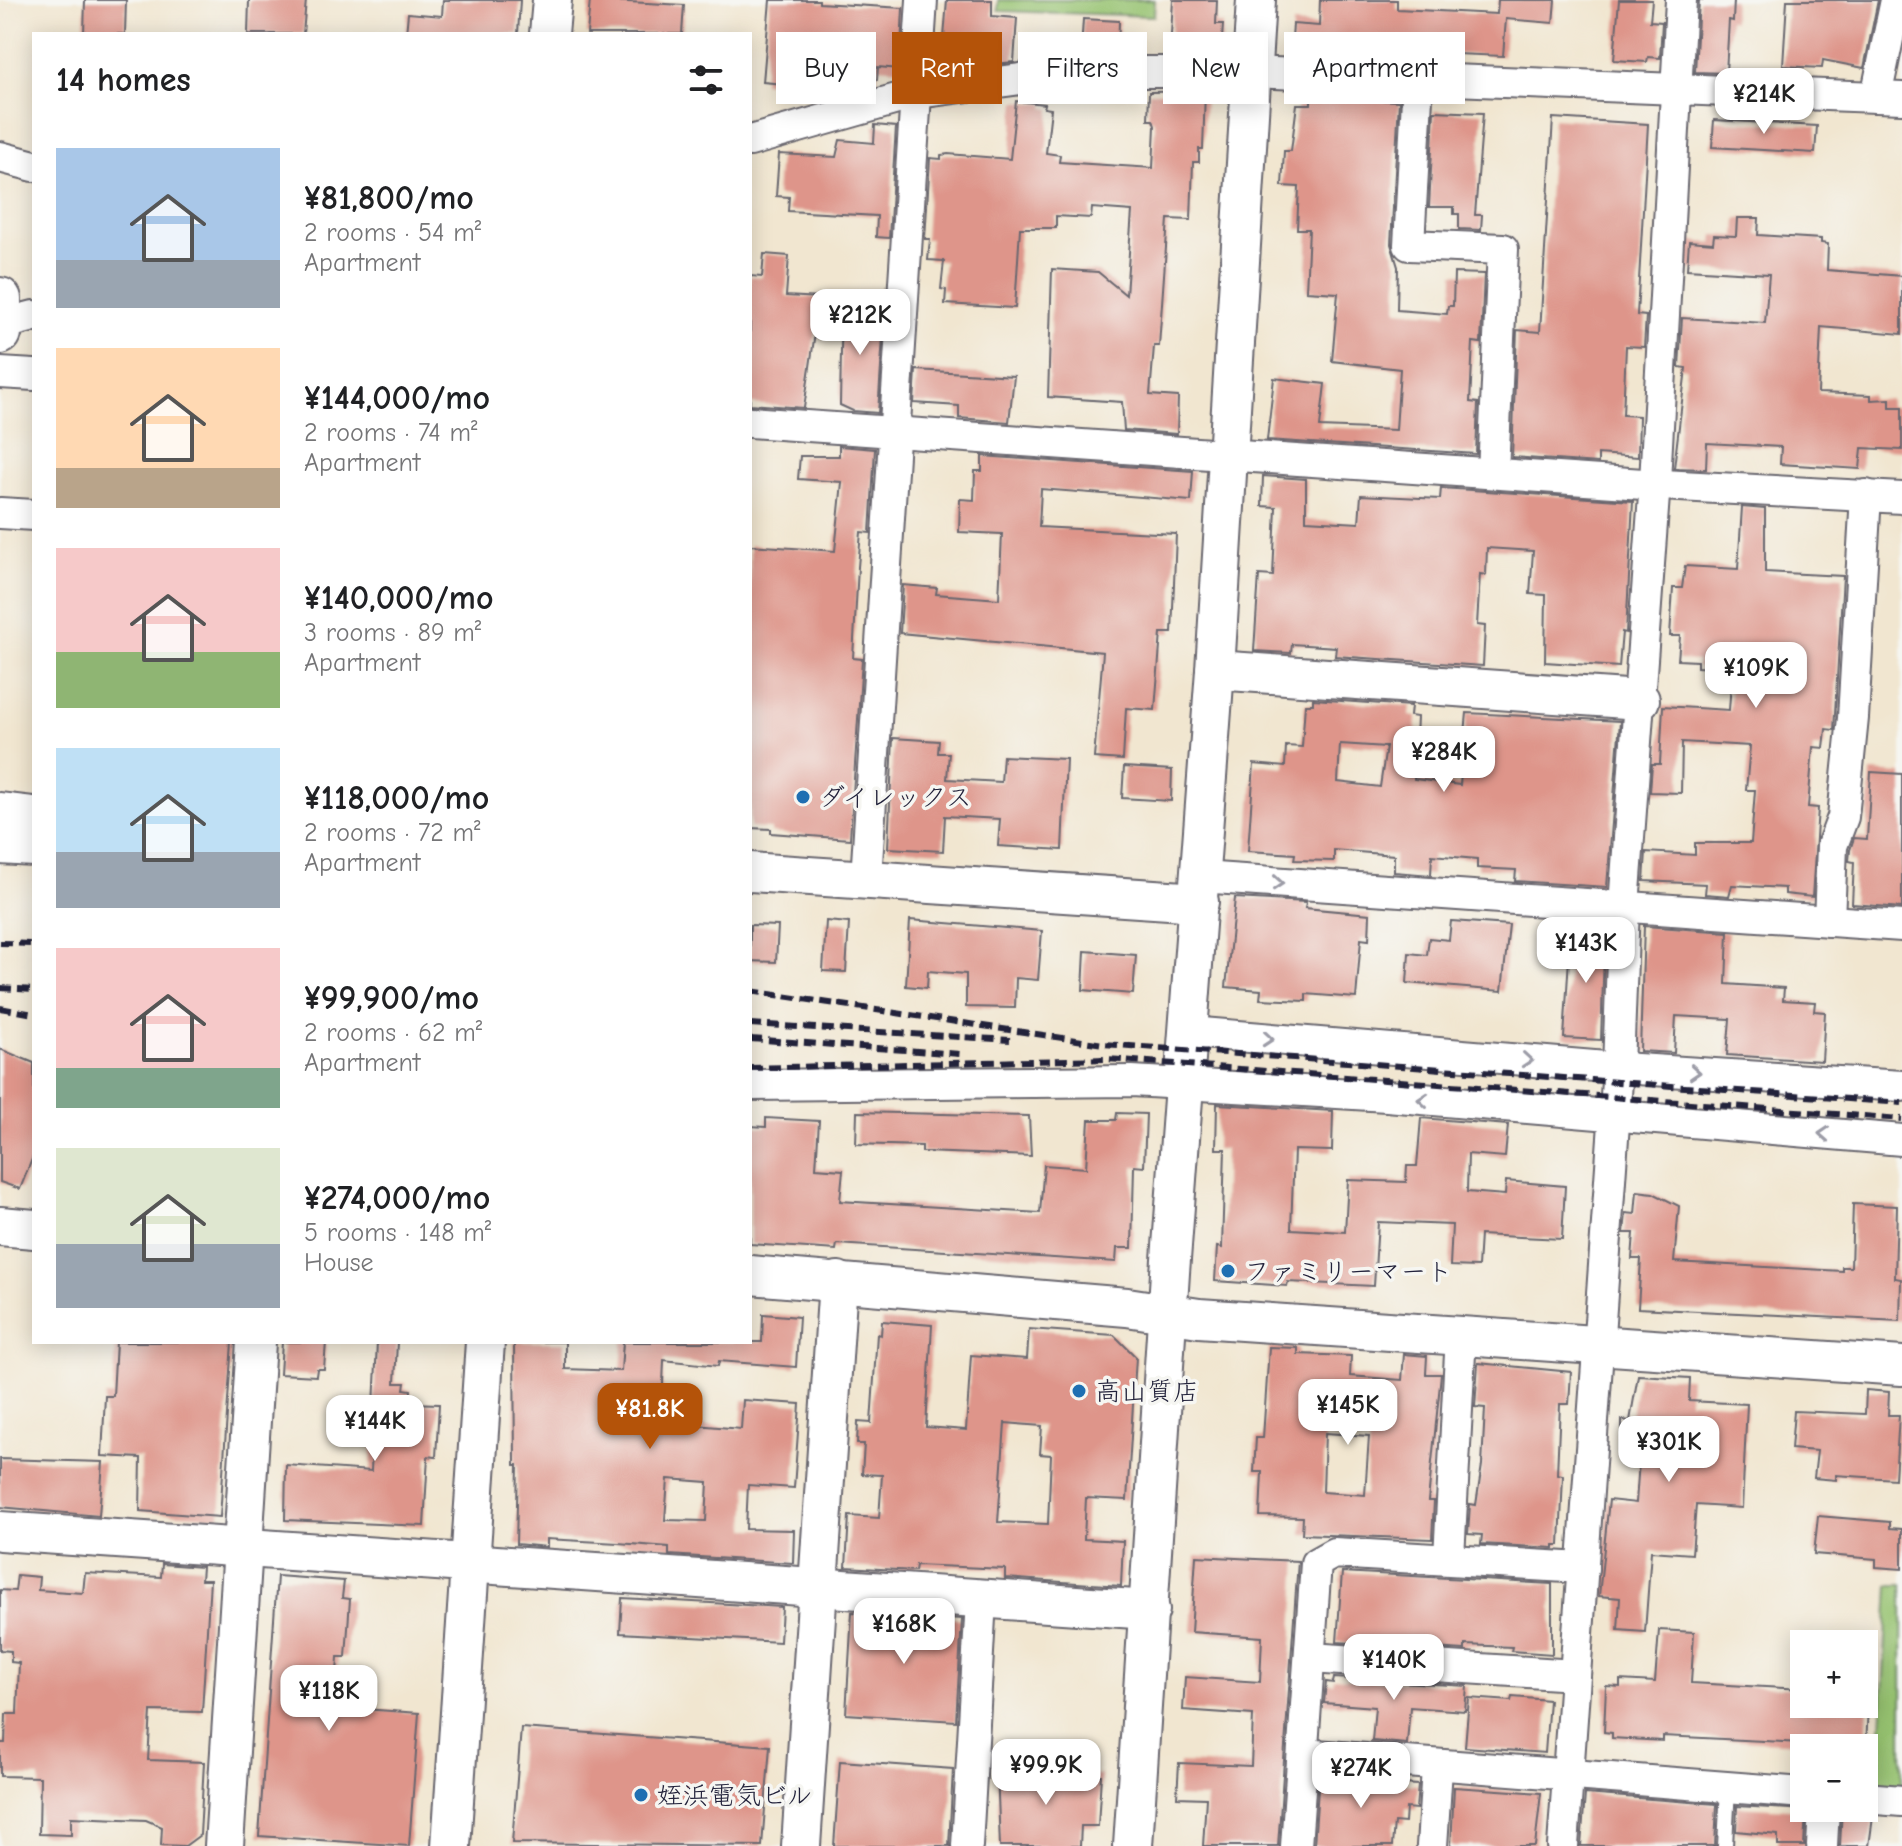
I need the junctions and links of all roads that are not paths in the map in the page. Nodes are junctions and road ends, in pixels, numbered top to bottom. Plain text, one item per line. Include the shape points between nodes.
1 (552, 0) edge
2 (922, 0) edge
3 (1256, 0) edge
4 (1681, 0) edge
5 (1896, 0) edge
6 (549, 32) edge
7 (921, 32) edge
8 (1254, 32) edge
9 (1163, 72) edge
10 (1002, 81) edge
11 (1465, 81) edge
12 (1675, 89) junction
13 (1889, 98) edge
14 (892, 100) edge
15 (917, 104) edge
16 (1249, 104) edge
17 (1417, 104) edge
18 (752, 140) edge
19 (0, 157) edge
20 (32, 165) edge
21 (0, 299) edge
22 (32, 317) edge
23 (0, 325) edge
24 (0, 333) edge
25 (0, 373) edge
26 (32, 375) edge
27 (752, 422) edge
28 (893, 432) junction
29 (1225, 453) junction
30 (1493, 473) junction
31 (1655, 482) junction
32 (1866, 495) junction
33 (1902, 498) edge
34 (0, 513) edge
35 (32, 515) edge
36 (1215, 670) junction
37 (1640, 700) junction
38 (0, 812) edge
39 (32, 816) edge
40 (0, 845) edge
41 (32, 847) edge
42 (752, 872) edge
43 (866, 879) junction
44 (1200, 890) junction
45 (1624, 906) junction
46 (1829, 921) junction
47 (1902, 926) edge
48 (1190, 1032) junction
49 (1618, 1067) junction
50 (1185, 1084) junction
51 (752, 1085) edge
52 (1902, 1086) edge
53 (1612, 1118) junction
54 (1902, 1140) edge
55 (0, 1226) edge
56 (32, 1229) edge
57 (752, 1275) edge
58 (838, 1281) junction
59 (1168, 1312) junction
60 (1461, 1335) junction
61 (256, 1344) edge
62 (485, 1344) edge
63 (1598, 1347) junction
64 (1902, 1366) edge
65 (0, 1531) edge
66 (242, 1548) junction
67 (1449, 1557) junction
68 (470, 1566) junction
69 (1583, 1568) junction
70 (817, 1588) junction
71 (981, 1600) junction
72 (1150, 1610) junction
73 (1310, 1658) junction
74 (1575, 1675) junction
75 (1303, 1754) junction
76 (1437, 1768) junction
77 (1568, 1775) junction
78 (1728, 1786) junction
79 (1790, 1792) edge
80 (1878, 1799) edge
81 (1902, 1801) edge
82 (1823, 1822) edge
83 (224, 1846) edge
84 (451, 1846) edge
85 (801, 1846) edge
86 (967, 1846) edge
87 (1133, 1846) edge
88 (1296, 1846) edge
89 (1432, 1846) edge
90 (1563, 1846) edge
91 (1725, 1846) edge
92 (1822, 1846) edge

1 - 6 street
2 - 7 street
3 - 8 street
4 - 12 street
5 - 13 street
9 - 10 street via 1071,72
11 - 12 street
12 - 13 street
12 - 31 street
14 - 18 street
15 - 28 street
16 - 29 street
17 - 30 street via 1409,245 1503,249
19 - 20 street
21 - 23 main road
22 - 23 street
23 - 24 main road
25 - 26 street
27 - 28 street
28 - 29 street
28 - 43 street
29 - 30 street
29 - 36 street
30 - 31 street
31 - 32 street
31 - 37 street
32 - 33 street
32 - 46 street via 1853,718 1843,817 1832,846
34 - 35 street
36 - 37 street
36 - 44 street
37 - 45 street
38 - 39 street
40 - 41 street
42 - 43 street
43 - 44 street
44 -> 45 street
44 - 48 street
45 - 46 street
45 - 49 street
46 - 47 street
48 -> 49 street
48 - 50 street
49 -> 52 street
49 - 53 street
50 - 51 street
53 -> 50 street via 1387,1096
50 - 59 street
54 -> 53 street
53 - 63 street
55 - 56 street
57 - 58 street
58 - 59 street
58 - 70 street
59 - 60 street
59 - 72 street
60 - 63 street
60 - 67 street
61 - 66 street
62 - 68 street
63 - 64 street
63 - 69 street
65 - 66 street
66 - 68 street
66 - 83 street
67 - 69 street
67 - 73 street via 1334,1553 1316,1563
68 - 70 street
68 - 84 street
69 - 74 street
70 - 71 street
70 - 85 street
71 - 72 street
71 - 86 street
72 - 87 street
73 - 74 street
73 - 75 street
74 - 77 street
75 - 76 street
75 - 88 street
76 - 77 street
76 - 89 street
77 - 78 street
77 - 90 street
78 - 79 street
78 - 91 lane
80 - 81 street
82 - 92 street

